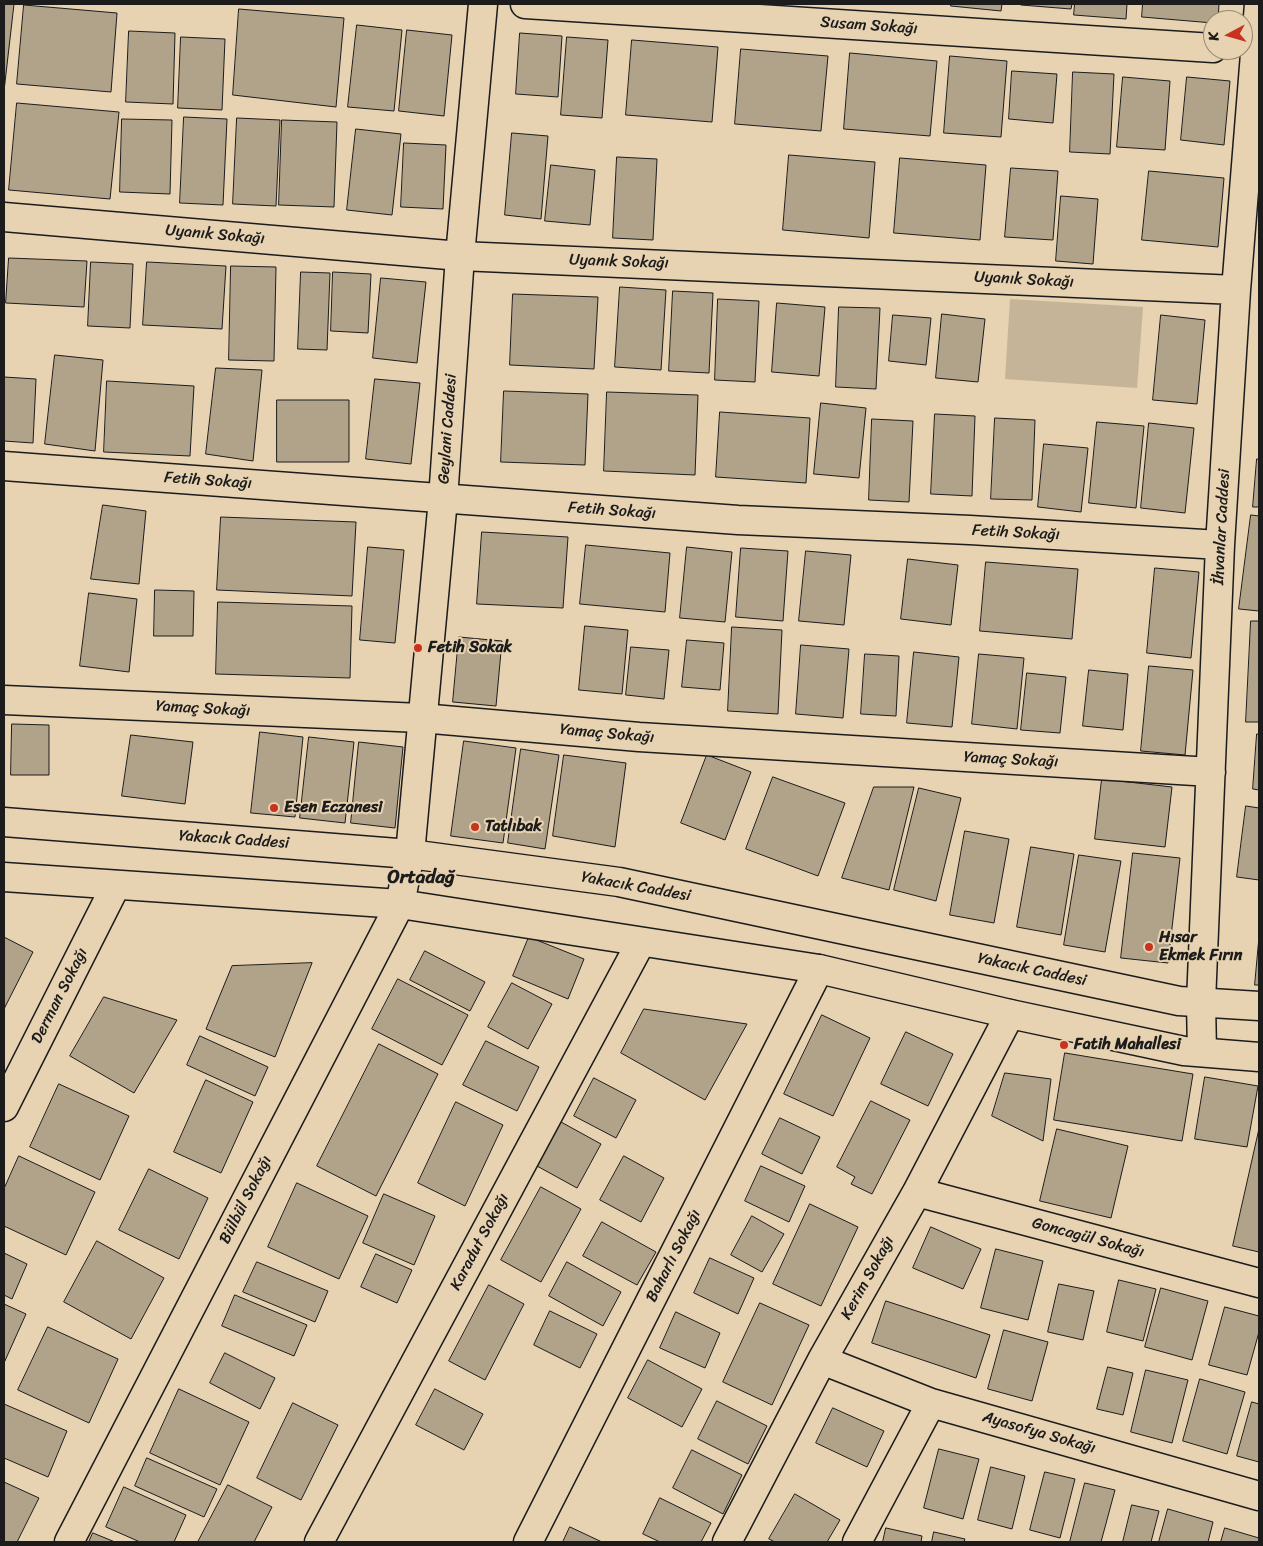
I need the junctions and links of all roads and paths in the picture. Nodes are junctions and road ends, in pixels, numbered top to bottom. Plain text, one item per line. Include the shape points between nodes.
1 (483, 4) edge
2 (525, 4) edge
3 (1259, 4) edge
4 (1253, 29) edge
5 (1203, 47) edge
6 (1249, 60) edge
7 (1255, 117) edge
8 (4, 217) edge
9 (460, 256) junction
10 (1236, 290) junction
11 (4, 466) edge
12 (443, 499) junction
13 (1220, 544) junction
14 (4, 700) edge
15 (421, 718) junction
16 (1211, 772) junction
17 (4, 822) edge
18 (410, 854) junction
19 (4, 876) edge
20 (116, 885) junction
21 (400, 904) junction
22 (641, 942) junction
23 (819, 969) junction
24 (1201, 1002) junction
25 (1259, 1006) edge
26 (1010, 1014) junction
27 (1202, 1052) junction
28 (1259, 1056) edge
29 (4, 1107) edge
30 (917, 1192) junction
31 (1259, 1284) edge
32 (822, 1360) junction
33 (931, 1403) junction
34 (1259, 1496) edge
35 (328, 1539) edge
36 (69, 1542) edge
37 (528, 1542) edge
38 (727, 1542) edge
39 (857, 1542) edge

1 - 9 street, Geylani Caddesi
2 - 5 street, Susam Sokağı
3 - 4 street, İhvanlar Caddesi
6 - 7 street, İhvanlar Caddesi
7 - 10 street, İhvanlar Caddesi
8 - 9 street, Uyanık Sokağı
9 - 10 street, Uyanık Sokağı
9 - 12 street, Geylani Caddesi
10 - 13 street, İhvanlar Caddesi
11 - 12 street, Fetih Sokağı
12 - 13 street, Fetih Sokağı via 738,520
12 - 15 street, Geylani Caddesi
13 - 16 street, İhvanlar Caddesi
14 - 15 street, Yamaç Sokağı
15 - 16 street, Yamaç Sokağı via 629,736
15 - 18 street, Geylani Caddesi
16 - 24 street, İhvanlar Caddesi
17 - 18 street, Yakacık Caddesi
18 - 21 street, Bülbül Sokağı
18 - 24 street, Yakacık Caddesi via 619,882 1179,1001
19 - 20 street
20 - 21 street
20 - 29 street, Derman Sokağı
21 - 22 street
21 - 36 street, Bülbül Sokağı
22 - 23 street
22 - 35 street, Karadut Sokağı
23 - 26 street
23 - 37 street, Baharlı Sokağı
24 - 25 street, Yakacık Caddesi
24 - 27 street, İhvanlar Caddesi
26 - 27 street via 1184,1051
26 - 30 street, Kerim Sokağı
27 - 28 street
30 - 31 street, Goncagül Sokağı
30 - 32 street, Kerim Sokağı
32 - 33 street, Ayasofya Sokağı
32 - 38 street, Kerim Sokağı
33 - 34 street, Ayasofya Sokağı
33 - 39 street

